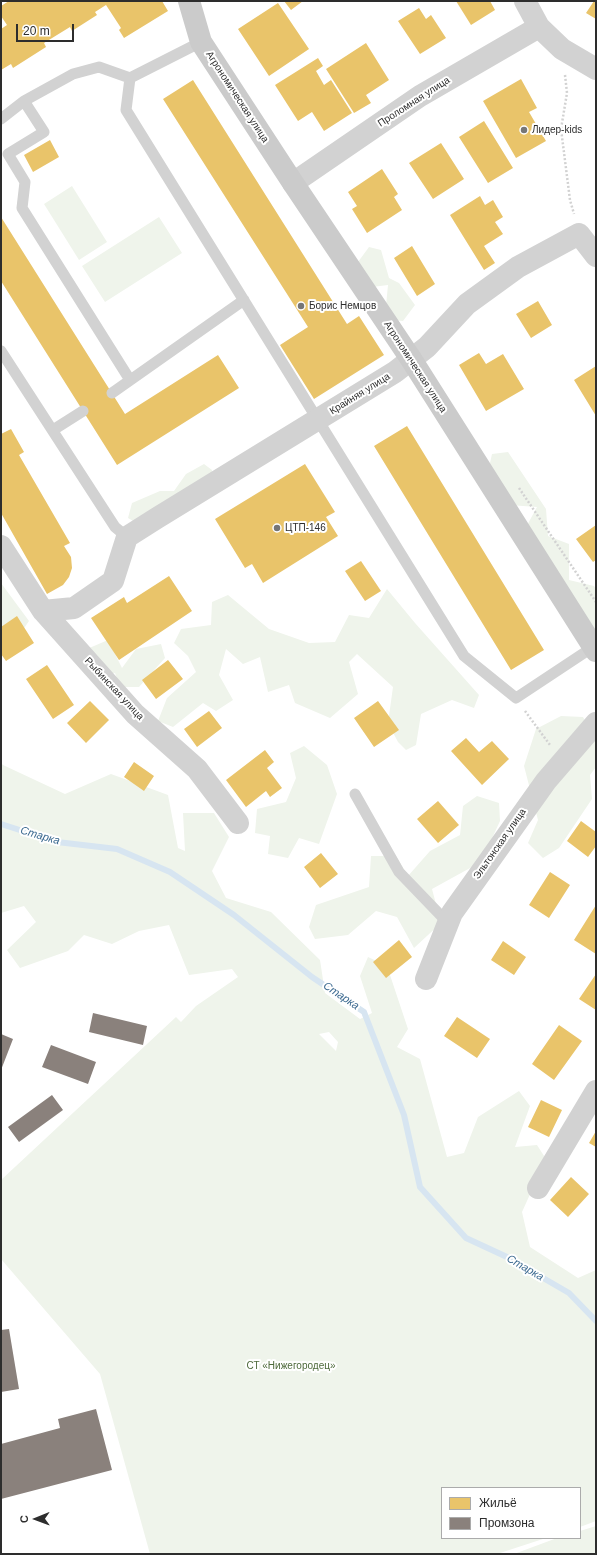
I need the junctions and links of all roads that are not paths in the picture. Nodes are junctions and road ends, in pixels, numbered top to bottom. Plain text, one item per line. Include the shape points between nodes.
1 (189, 1) edge
2 (525, 1) edge
3 (539, 27) junction
4 (201, 42) junction
5 (596, 69) edge
6 (130, 78) junction
7 (24, 101) junction
8 (1, 119) edge
9 (293, 183) junction
10 (596, 256) edge
11 (244, 300) junction
12 (1, 351) edge
13 (411, 359) junction
14 (130, 380) junction
15 (112, 393) dead end
16 (83, 412) dead end
17 (319, 419) junction
18 (53, 430) junction
19 (127, 537) junction
20 (1, 546) edge
21 (43, 611) junction
22 (594, 649) edge
23 (596, 723) edge
24 (355, 794) dead end
25 (238, 823) dead end
26 (448, 923) junction
27 (426, 979) dead end
28 (596, 1091) edge
29 (538, 1188) dead end

1 - 4 street, Агрономическая улица
2 - 3 street
3 - 5 street via 562,49
3 - 9 street, Проломная улица via 420,96
4 - 6 lane
4 - 9 street, Агрономическая улица
6 - 7 lane via 99,67 73,74
6 - 11 lane via 126,110
7 - 8 lane
7 - 14 lane via 44,132 8,154 25,182 22,208
9 - 13 street, Агрономическая улица
10 - 13 street, Крайняя улица via 579,234 518,267 467,304 427,347
11 - 14 lane
11 - 17 lane
12 - 18 lane
13 - 17 street, Крайняя улица via 395,372
13 - 22 street, Агрономическая улица
14 - 15 lane
16 - 18 lane
17 - 19 street, Крайняя улица
17 - 22 lane via 464,656 516,698
18 - 19 lane via 115,527
19 - 21 street via 113,581 74,608
20 - 21 street, Рыбинская улица
21 - 25 street, Рыбинская улица via 135,714 197,769
23 - 26 street, Эльтонская улица via 546,781 452,913
24 - 26 lane via 400,872
26 - 27 street, Эльтонская улица
28 - 29 street

